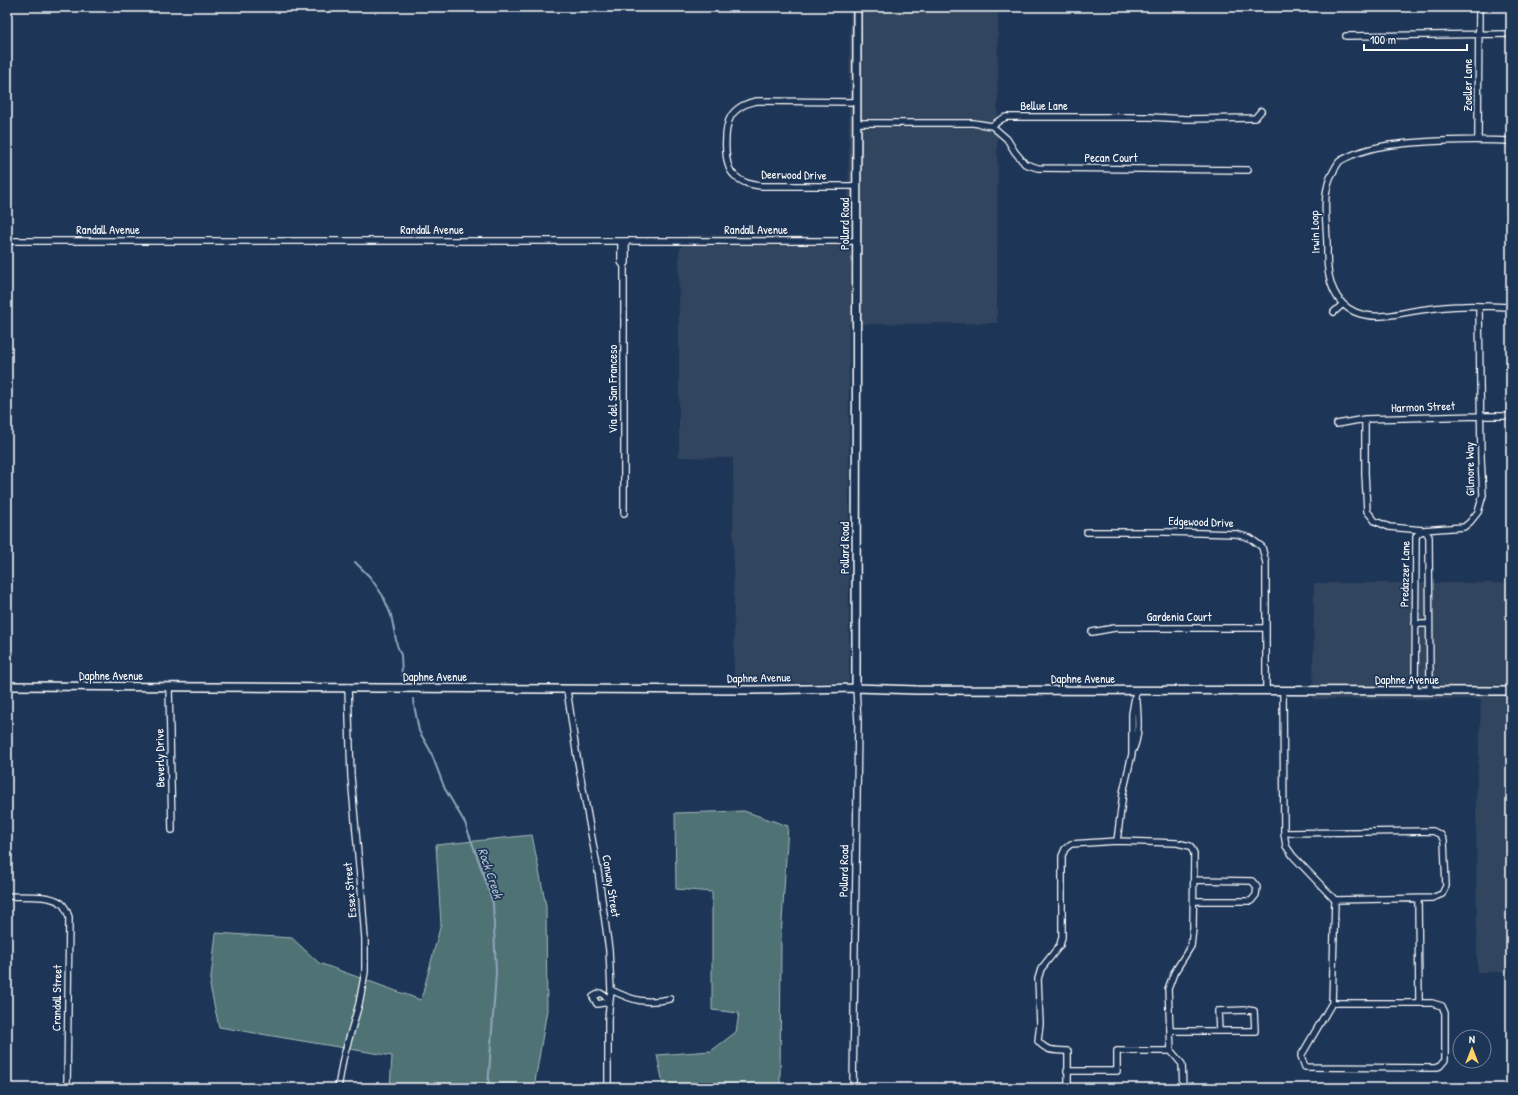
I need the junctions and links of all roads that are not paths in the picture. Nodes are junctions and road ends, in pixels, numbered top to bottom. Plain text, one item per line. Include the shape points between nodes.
1 (857, 7) edge
2 (1479, 7) edge
3 (1511, 34) edge
4 (1479, 35) junction
5 (1346, 36) dead end
6 (857, 102) junction
7 (1261, 111) dead end
8 (857, 124) junction
9 (992, 126) junction
10 (1478, 140) junction
11 (1511, 141) edge
12 (1248, 170) dead end
13 (856, 186) junction
14 (7, 240) edge
15 (856, 241) junction
16 (623, 242) junction
17 (1343, 304) junction
18 (1479, 306) junction
19 (1511, 308) edge
20 (1334, 312) dead end
21 (1480, 416) junction
22 (1511, 416) edge
23 (1365, 420) junction
24 (1337, 424) dead end
25 (624, 513) dead end
26 (1422, 530) junction
27 (1088, 532) dead end
28 (1415, 624) junction
29 (1429, 624) junction
30 (1266, 628) junction
31 (1092, 632) dead end
32 (7, 686) edge
33 (169, 687) junction
34 (348, 687) junction
35 (856, 688) junction
36 (567, 690) junction
37 (1136, 691) junction
38 (1266, 691) junction
39 (1283, 691) junction
40 (1511, 691) edge
41 (1415, 692) junction
42 (1430, 692) junction
43 (172, 830) dead end
44 (1284, 833) junction
45 (1117, 841) junction
46 (1194, 880) junction
47 (7, 896) edge
48 (1418, 899) junction
49 (1335, 900) junction
50 (1194, 901) junction
51 (611, 990) junction
52 (670, 1000) dead end
53 (1332, 1003) junction
54 (1419, 1003) junction
55 (1219, 1031) junction
56 (1170, 1032) junction
57 (1171, 1051) junction
58 (1067, 1072) junction
59 (67, 1088) edge
60 (338, 1088) edge
61 (608, 1088) edge
62 (853, 1088) edge
63 (1068, 1088) edge
64 (1183, 1088) edge

1 - 6 street, Pollard Road
2 - 4 street, Zoeller Lane
3 - 4 street
4 - 5 street
4 - 10 street, Zoeller Lane
6 - 8 street, Pollard Road
6 - 13 street, Deerwood Drive via 750,102 731,116 726,148 727,164 733,175 748,184
7 - 9 street, Bellue Lane via 1255,118 1006,117
8 - 9 street via 973,123
8 - 13 street, Pollard Road
9 - 12 street, Pecan Court via 1007,139 1025,164 1038,168
10 - 11 street, Irwin Loop
10 - 17 street, Irwin Loop via 1370,148 1339,163 1330,178 1325,196 1325,209 1329,280
13 - 15 street, Pollard Road
14 - 16 street, Randall Avenue
15 - 16 street, Randall Avenue
15 - 35 street, Pollard Road
16 - 25 street, Via del San Franceso via 621,262 624,266
17 - 18 street, Irwin Loop via 1354,312 1384,317 1419,310
17 - 20 street
18 - 19 street, Irwin Loop
18 - 21 street, Gilmore Way
21 - 22 street, Harmon Street
21 - 23 street, Harmon Street
21 - 26 street, Gilmore Way via 1483,496 1478,512 1464,527
23 - 24 street, Harmon Street
23 - 26 street, Gilmore Way via 1367,511 1375,521 1389,527
26 - 28 street, Predazzer Lane via 1416,536
26 - 29 street, Predazzer Lane via 1429,537
27 - 30 street, Edgewood Drive via 1236,534 1250,538 1262,548 1266,563
28 - 29 street
28 - 41 street, Predazzer Lane
29 - 42 street, Predazzer Lane
30 - 31 street, Gardenia Court via 1115,628
30 - 38 street, Edgewood Drive
32 - 33 street, Daphne Avenue
33 - 34 street, Daphne Avenue
33 - 43 street, Beverly Drive
34 - 36 street, Daphne Avenue
34 - 60 street, Essex Street via 351,776 365,939 365,972
35 - 36 street, Daphne Avenue
35 - 37 street, Daphne Avenue
35 - 62 street, Pollard Road via 858,722
36 - 51 street, Conway Street via 602,898
37 - 38 street, Daphne Avenue
37 - 45 street via 1132,714 1132,754 1123,793
38 - 39 street, Daphne Avenue
39 - 41 street, Daphne Avenue
39 - 44 street
40 - 42 street, Daphne Avenue
41 - 42 street, Daphne Avenue
44 - 48 street via 1433,831 1441,835 1444,841 1446,886 1442,894
44 - 49 street via 1286,846 1293,856
45 - 46 street via 1177,843 1190,846 1194,853
45 - 58 street via 1071,844 1065,848 1062,856 1062,937 1060,945 1041,969 1038,979 1038,1041 1050,1050 1068,1051
46 - 50 street
46 - 50 street via 1252,881 1257,887 1256,895 1251,901
47 - 59 street, Crandall Street via 48,898 66,908 69,916
48 - 49 street
48 - 54 street
49 - 53 street
50 - 56 street via 1191,946 1174,972 1168,989
51 - 52 street via 628,999 642,1002
51 - 61 street, Conway Street
53 - 54 street
53 - 54 street via 1301,1056 1305,1067 1440,1066 1445,1060 1445,1013 1442,1006
55 - 55 street via 1255,1031 1254,1011 1218,1011
55 - 56 street
56 - 57 street
57 - 58 street via 1117,1051 1117,1071
57 - 64 street via 1182,1064
58 - 63 street

